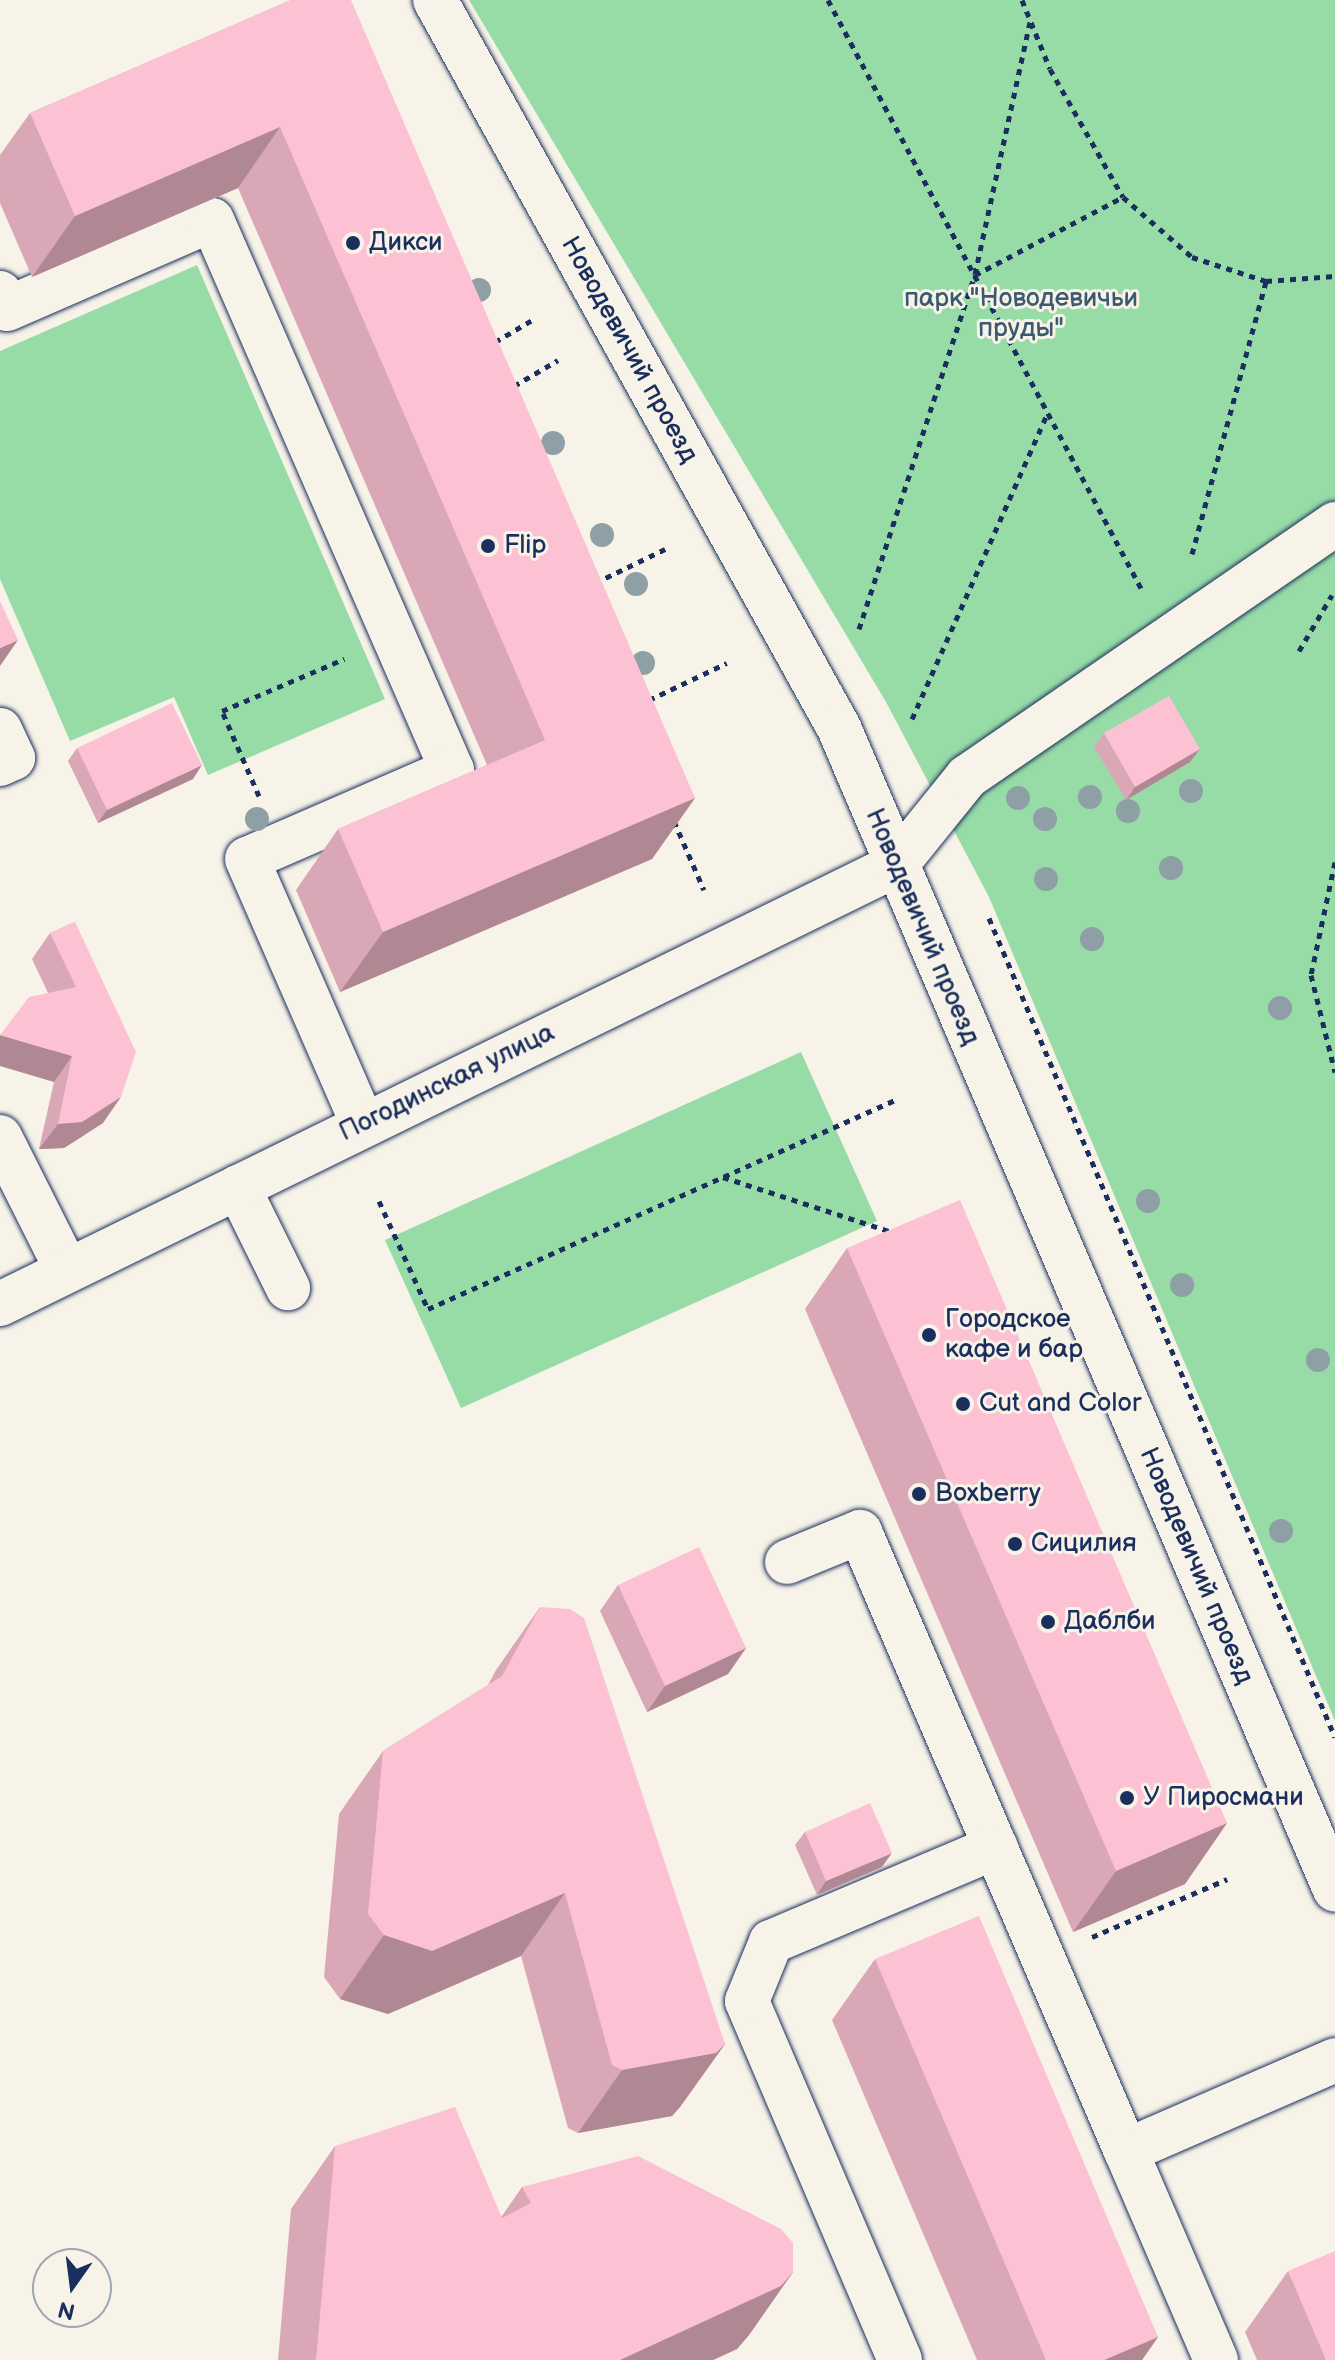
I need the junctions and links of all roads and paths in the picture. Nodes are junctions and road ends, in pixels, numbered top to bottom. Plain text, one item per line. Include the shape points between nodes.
1 (435, 0) edge
2 (828, 0) edge
3 (1022, 0) edge
4 (1030, 21) junction
5 (1123, 197) junction
6 (975, 275) junction
7 (1335, 276) edge
8 (1266, 281) junction
9 (0, 293) edge
10 (532, 320) dead end
11 (488, 346) edge
12 (558, 360) dead end
13 (508, 390) edge
14 (1048, 413) junction
15 (1335, 524) edge
16 (665, 549) dead end
17 (589, 586) edge
18 (1335, 586) edge
19 (859, 629) dead end
20 (394, 637) junction
21 (1169, 640) junction
22 (1299, 651) dead end
23 (727, 663) dead end
24 (641, 704) edge
25 (912, 719) dead end
26 (0, 730) edge
27 (0, 764) edge
28 (668, 807) edge
29 (280, 845) junction
30 (1335, 862) edge
31 (896, 865) junction
32 (704, 890) dead end
33 (989, 918) dead end
34 (1335, 1072) edge
35 (895, 1100) dead end
36 (363, 1124) junction
37 (0, 1137) edge
38 (723, 1177) junction
39 (238, 1187) junction
40 (379, 1201) dead end
41 (902, 1236) edge
42 (67, 1270) junction
43 (288, 1288) dead end
44 (0, 1304) edge
45 (787, 1562) dead end
46 (1335, 1737) edge
47 (996, 1847) junction
48 (1227, 1879) edge
49 (1335, 1890) edge
50 (1043, 1957) junction
51 (1335, 2060) edge
52 (1126, 2151) junction
53 (900, 2360) edge
54 (1216, 2360) edge

1 - 31 street, Новодевичий проезд via 839,728
2 - 6 path
3 - 4 path
4 - 5 path
4 - 6 path
5 - 6 path
5 - 8 path via 1192,257
6 - 14 path
6 - 19 path
7 - 8 path
8 - 21 path
9 - 20 street via 7,309 212,220
10 - 11 path
12 - 13 path
14 - 21 path
14 - 25 path
15 - 21 street
16 - 17 path
18 - 22 path
20 - 29 street via 452,770
20 - 29 path via 222,711
21 - 31 street via 949,791
23 - 24 path
26 - 27 street via 13,758
28 - 32 path
29 - 36 street via 247,859
30 - 34 path via 1311,975
31 - 36 street, Погодинская улица
31 - 49 street, Новодевичий проезд
33 - 46 path
35 - 38 path
36 - 39 street, Погодинская улица
37 - 42 street
38 - 40 path via 428,1309
38 - 41 path
39 - 42 street, Погодинская улица
39 - 43 street
42 - 44 street, Погодинская улица
45 - 47 street via 860,1532
47 - 50 street
47 - 53 street via 771,1942 747,2001
48 - 50 path
50 - 52 street
51 - 52 street
52 - 54 street

